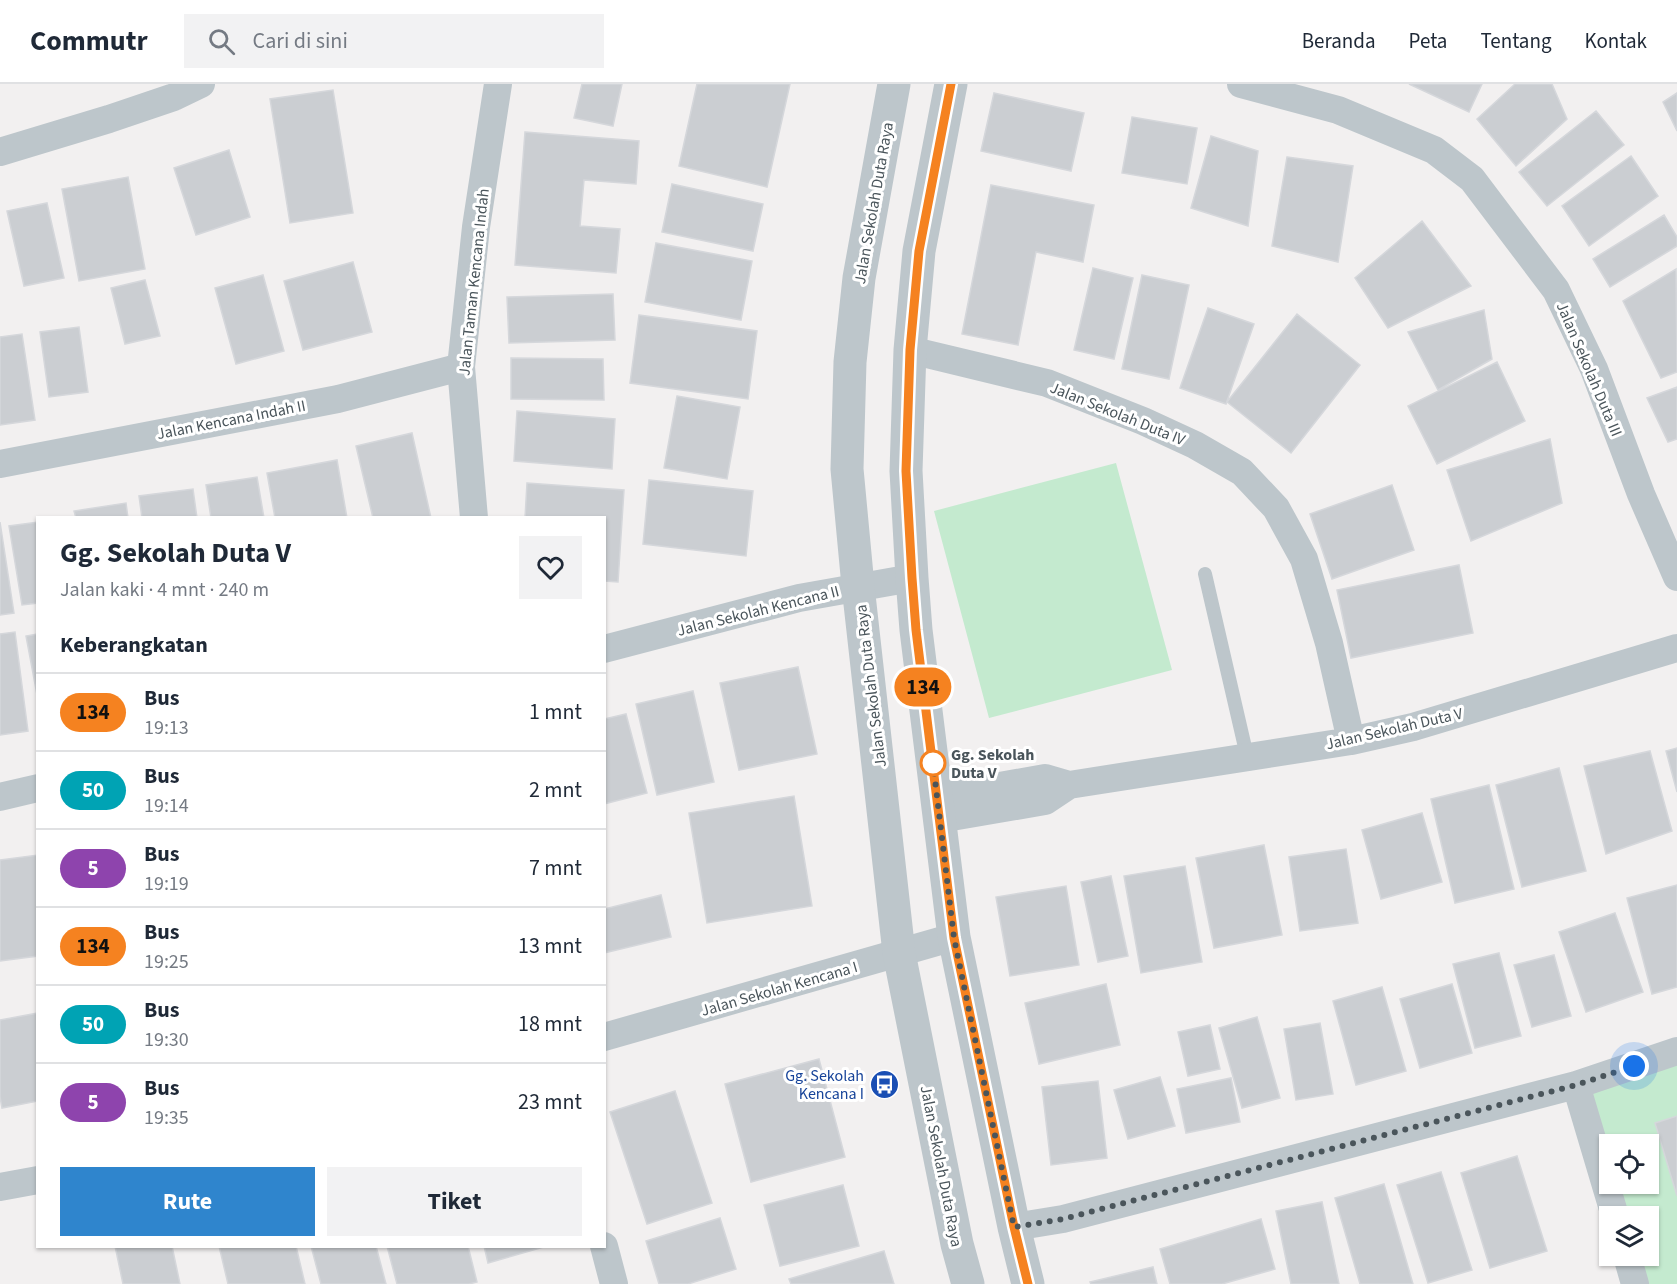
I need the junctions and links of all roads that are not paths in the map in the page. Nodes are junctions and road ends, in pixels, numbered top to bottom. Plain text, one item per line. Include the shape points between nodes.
1 (201, 84) edge
2 (498, 84) edge
3 (894, 84) edge
4 (951, 84) edge
5 (1241, 84) edge
6 (0, 152) edge
7 (910, 350) junction
8 (461, 367) junction
9 (0, 464) edge
10 (474, 516) edge
11 (1205, 574) dead end
12 (1677, 577) edge
13 (912, 578) junction
14 (858, 586) junction
15 (606, 648) edge
16 (1677, 648) edge
17 (1351, 741) junction
18 (1247, 756) junction
19 (36, 788) edge
20 (0, 797) edge
21 (939, 808) junction
22 (954, 938) junction
23 (899, 953) junction
24 (606, 1036) edge
25 (1677, 1051) edge
26 (1576, 1085) junction
27 (36, 1180) edge
28 (0, 1187) edge
29 (1612, 1206) edge
30 (1014, 1227) junction
31 (604, 1248) edge
32 (1630, 1266) edge
33 (614, 1284) edge
34 (968, 1284) edge
35 (1028, 1284) edge
36 (1635, 1284) edge

1 - 6 street via 109,119
2 - 8 street, Jalan Taman Kencana Indah via 476,227
3 - 14 street, Jalan Sekolah Duta Raya via 860,278 850,362 846,469
4 - 7 street via 919,251
5 - 12 street, Jalan Sekolah Duta III via 1338,110 1434,150 1472,179 1556,290 1594,369
7 - 13 street via 906,471
7 - 17 street, Jalan Sekolah Duta IV via 1047,383 1143,421 1242,472 1276,508 1304,559 1329,643
8 - 9 street, Jalan Kencana Indah II via 338,399
8 - 10 street, Jalan Taman Kencana Indah
11 - 18 lane
13 - 14 street, Jalan Sekolah Kencana II
13 - 21 street
14 - 15 street, Jalan Sekolah Kencana II
14 - 23 street, Jalan Sekolah Duta Raya
16 - 17 street, Jalan Sekolah Duta V via 1413,727
17 - 18 street, Jalan Sekolah Duta V
18 - 21 street, Jalan Sekolah Duta V via 1069,785 1045,778
19 - 20 street
21 - 22 street
22 - 23 street, Jalan Sekolah Kencana I
22 - 30 street
23 - 24 street, Jalan Sekolah Kencana I
23 - 34 street, Jalan Sekolah Duta Raya
25 - 26 street
26 - 29 street
26 - 30 street via 1063,1219
27 - 28 street
30 - 35 street
31 - 33 street
32 - 36 street

